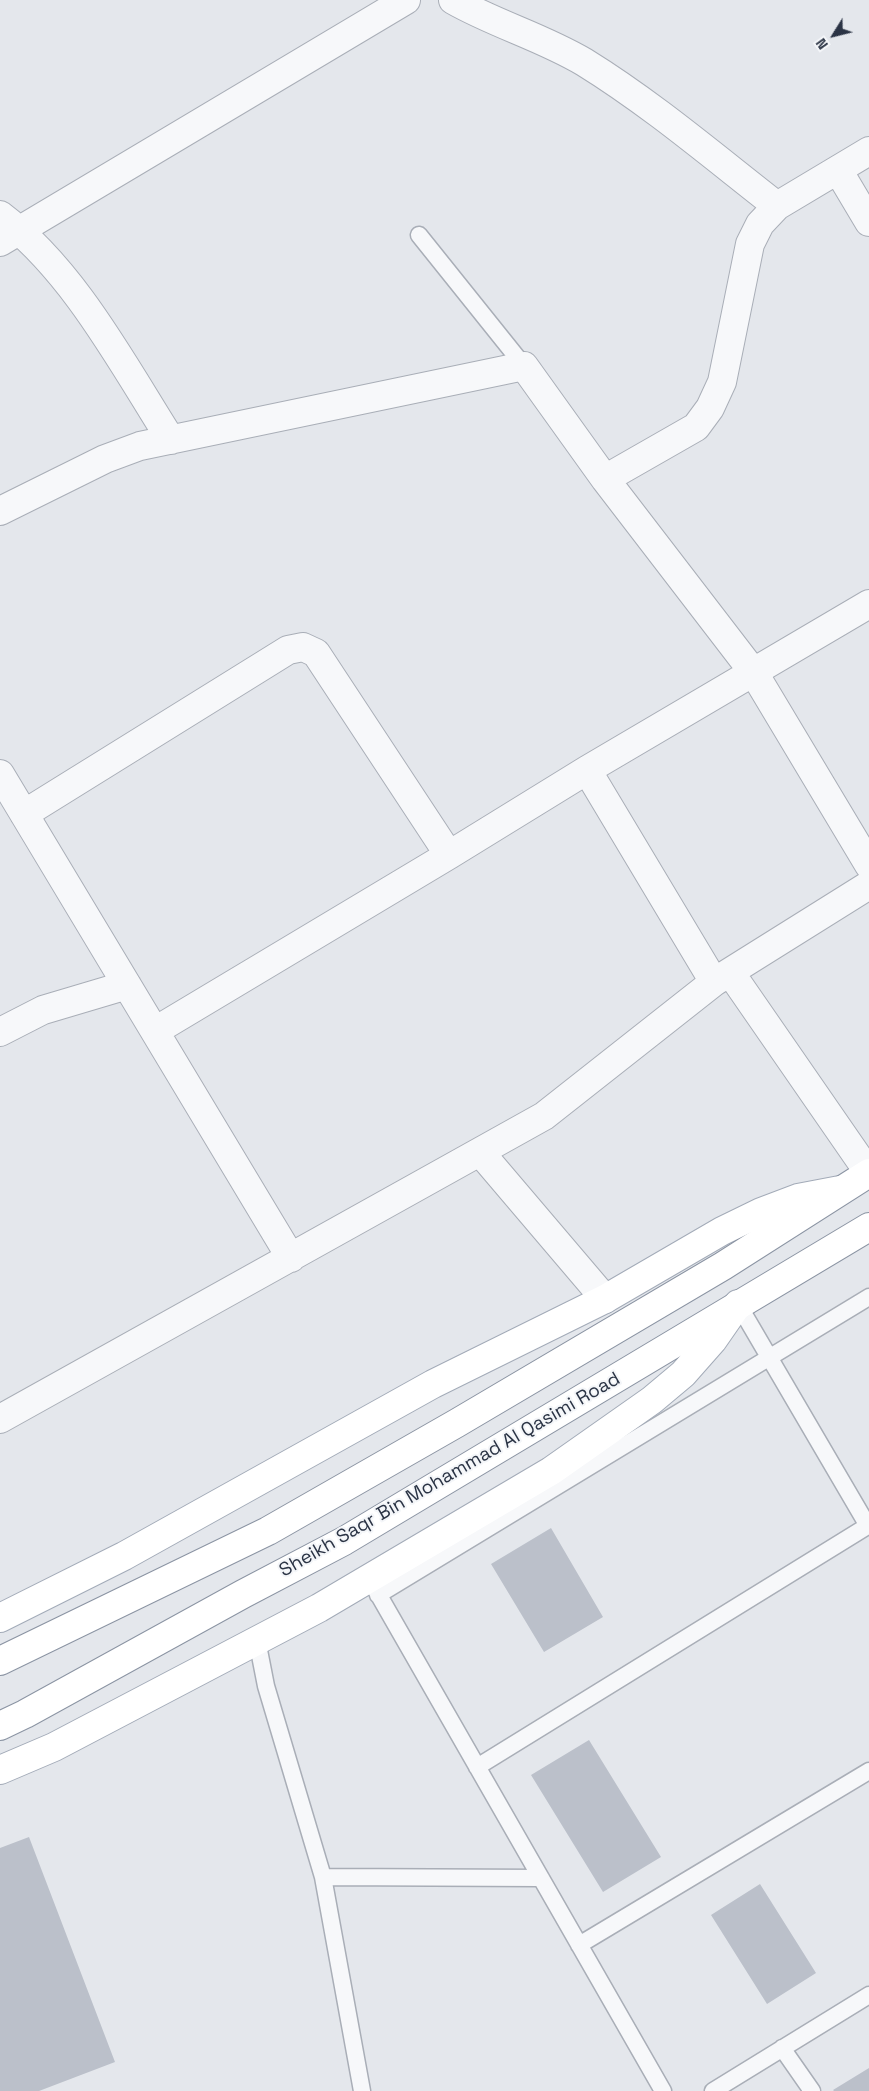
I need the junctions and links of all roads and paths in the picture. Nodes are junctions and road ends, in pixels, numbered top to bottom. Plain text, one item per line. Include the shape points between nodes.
1 (406, 0) edge
2 (453, 0) edge
3 (869, 151) edge
4 (838, 170) junction
5 (776, 206) junction
6 (869, 222) edge
7 (7, 229) edge
8 (419, 236) dead end
9 (524, 366) junction
10 (171, 440) junction
11 (605, 479) junction
12 (0, 511) edge
13 (869, 604) edge
14 (754, 673) junction
15 (587, 770) junction
16 (0, 774) edge
17 (24, 814) junction
18 (449, 855) junction
19 (869, 865) edge
20 (869, 885) edge
21 (722, 977) junction
22 (127, 985) junction
23 (155, 1031) junction
24 (0, 1032) edge
25 (480, 1152) junction
26 (869, 1173) edge
27 (840, 1190) junction
28 (869, 1227) edge
29 (290, 1258) junction
30 (869, 1297) edge
31 (605, 1300) junction
32 (738, 1304) junction
33 (769, 1357) junction
34 (0, 1419) edge
35 (868, 1526) edge
36 (374, 1586) junction
37 (0, 1618) edge
38 (257, 1640) junction
39 (0, 1661) edge
40 (0, 1726) edge
41 (477, 1767) junction
42 (0, 1770) edge
43 (869, 1771) edge
44 (323, 1877) junction
45 (541, 1878) junction
46 (579, 1944) junction
47 (869, 1995) edge
48 (782, 2048) junction
49 (734, 2086) edge
50 (362, 2091) edge
51 (663, 2091) edge
52 (713, 2091) edge
53 (812, 2091) edge

1 - 7 street
2 - 5 street via 480,16 540,40 627,90
3 - 4 street
4 - 5 street
4 - 6 street
5 - 11 street via 760,224 750,244 722,382 710,408 696,427
7 - 10 street via 58,272 94,318
8 - 9 lane
9 - 10 street
9 - 11 street
10 - 12 street via 140,446 105,459
11 - 14 street
13 - 14 street
14 - 15 street
14 - 19 street
15 - 18 street
15 - 21 street
16 - 17 street
17 - 18 street via 288,650 303,648 316,653
17 - 22 street
18 - 23 street
20 - 21 street
21 - 25 street via 544,1116
21 - 26 street
22 - 23 street
22 - 24 street via 44,1010
23 - 29 street
25 - 29 street
25 - 31 street
26 - 27 main road
27 - 31 main road via 798,1198 761,1212 722,1231
27 - 39 main road via 724,1266 268,1531
28 - 32 main road, Sheikh Saqr Bin Mohammad Al Qasimi Road
29 - 34 street
30 - 33 lane
31 - 37 main road via 434,1384 124,1556
32 - 33 lane
32 - 36 main road via 713,1340 683,1374 652,1400 551,1471
32 - 40 main road, Sheikh Saqr Bin Mohammad Al Qasimi Road via 344,1541
33 - 35 lane
33 - 36 lane
35 - 41 lane
36 - 38 main road via 319,1608
36 - 41 lane
38 - 42 main road via 54,1746
38 - 44 lane via 266,1686
41 - 45 lane
43 - 46 lane
44 - 45 lane
44 - 50 lane
45 - 46 lane
46 - 51 lane
47 - 48 lane
48 - 49 lane
48 - 53 lane
49 - 52 lane

